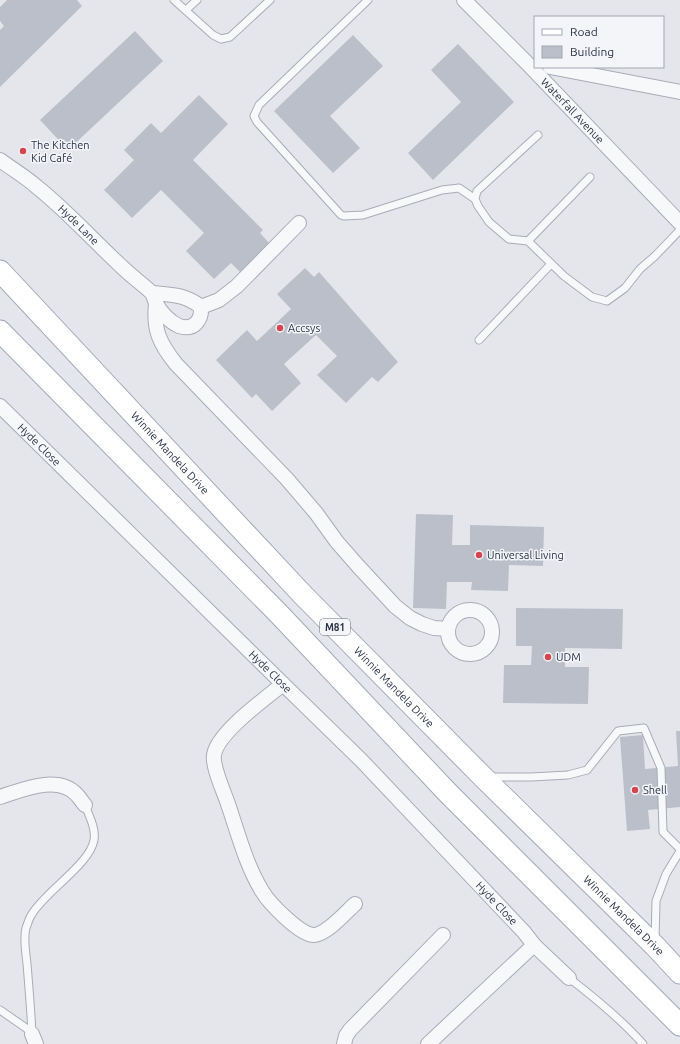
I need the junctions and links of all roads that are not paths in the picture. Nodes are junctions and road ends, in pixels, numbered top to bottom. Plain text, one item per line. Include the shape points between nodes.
1 (174, 0) edge
2 (197, 0) edge
3 (270, 0) edge
4 (368, 0) edge
5 (464, 0) edge
6 (186, 10) junction
7 (531, 63) edge
8 (536, 68) edge
9 (555, 68) edge
10 (680, 92) edge
11 (538, 135) dead end
12 (0, 160) edge
13 (590, 177) dead end
14 (475, 199) junction
15 (299, 223) dead end
16 (680, 223) edge
17 (680, 230) edge
18 (528, 241) junction
19 (552, 264) junction
20 (0, 271) edge
21 (154, 299) junction
22 (201, 307) junction
23 (0, 331) edge
24 (479, 340) dead end
25 (0, 406) edge
26 (448, 629) dead end
27 (282, 684) junction
28 (483, 777) junction
29 (0, 797) edge
30 (84, 805) joint
31 (680, 850) edge
32 (355, 904) dead end
33 (443, 935) dead end
34 (534, 945) junction
35 (655, 946) junction
36 (680, 973) edge
37 (569, 978) joint
38 (0, 1010) edge
39 (680, 1025) edge
40 (34, 1039) edge
41 (344, 1044) edge
42 (428, 1044) edge
43 (643, 1044) edge

1 - 6 lane
2 - 6 lane
3 - 6 lane via 230,37 221,39
4 - 14 lane via 259,105 254,116 257,122 341,215 363,215 442,190 459,188
5 - 7 street, Waterfall Avenue
8 - 16 street, Waterfall Avenue
9 - 10 street
11 - 14 lane via 477,191
12 - 21 street, Hyde Lane via 47,195
13 - 18 lane
14 - 18 lane via 488,222 509,239
15 - 22 street via 237,286 219,300
17 - 19 lane via 640,269 626,288 607,301 592,297
18 - 19 lane
19 - 24 lane
20 - 28 main road, Winnie Mandela Drive / M81 via 302,594
21 - 22 street via 176,295 187,298
21 - 22 street, Hyde Lane via 169,320 185,327 198,322
21 - 26 street via 156,329 160,341 176,364 286,479 337,542 395,606 422,624
23 - 39 main road, M81 via 279,614 448,793
25 - 27 street, Hyde Close
27 - 32 street via 226,733 218,744 214,755 219,778 254,876 274,907 291,922 313,935 327,930
27 - 34 street, Hyde Close via 362,760
28 - 31 lane via 568,775 587,770 618,731 644,728 661,768 663,832
28 - 35 main road, Winnie Mandela Drive / M81
29 - 30 street via 43,785 56,785 76,794
30 - 40 lane via 94,831 92,847 31,914 26,930
31 - 35 lane via 666,874 656,901
33 - 41 street via 350,1030
34 - 37 street, Hyde Close
34 - 42 street
35 - 36 main road, Winnie Mandela Drive / M81
37 - 43 lane via 598,1000
38 - 40 lane via 26,1028

